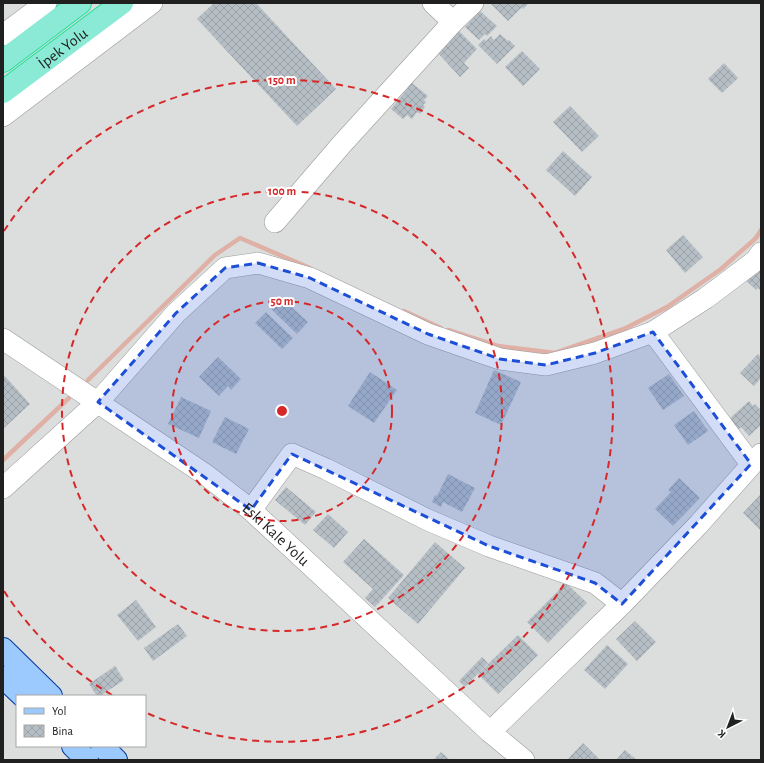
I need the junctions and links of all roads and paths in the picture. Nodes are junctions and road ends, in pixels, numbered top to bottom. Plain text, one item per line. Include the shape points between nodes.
1 (46, 3) edge
2 (80, 3) edge
3 (122, 3) edge
4 (152, 3) edge
5 (433, 3) edge
6 (474, 3) edge
7 (453, 22) junction
8 (3, 35) edge
9 (3, 61) edge
10 (3, 92) edge
11 (3, 116) edge
12 (275, 222) dead end
13 (761, 253) edge
14 (653, 332) junction
15 (3, 338) edge
16 (98, 402) junction
17 (756, 459) edge
18 (3, 488) edge
19 (251, 510) junction
20 (622, 604) junction
21 (3, 649) edge
22 (3, 677) edge
23 (22, 695) edge
24 (50, 695) edge
25 (490, 732) junction
26 (74, 747) edge
27 (103, 747) edge
28 (514, 757) edge
29 (87, 760) edge
30 (116, 760) edge

1 - 8 street
2 - 9 highway, İpek Yolu
3 - 10 highway, İpek Yolu
4 - 11 street
5 - 7 street
6 - 7 street
7 - 12 street
13 - 14 street via 755,261 706,298
14 - 16 street via 595,353 546,365 500,359 428,334 310,278 258,263 225,268 176,313
14 - 17 street
15 - 16 street, Eski Kale Yolu
16 - 18 street
16 - 19 street, Eski Kale Yolu via 206,475
17 - 20 street via 699,524
19 - 20 street via 292,454 428,520 489,546 595,583
19 - 25 street, Eski Kale Yolu
20 - 25 street
21 - 24 main road
22 - 23 main road
25 - 28 street, Eski Kale Yolu
26 - 29 main road
27 - 30 main road

